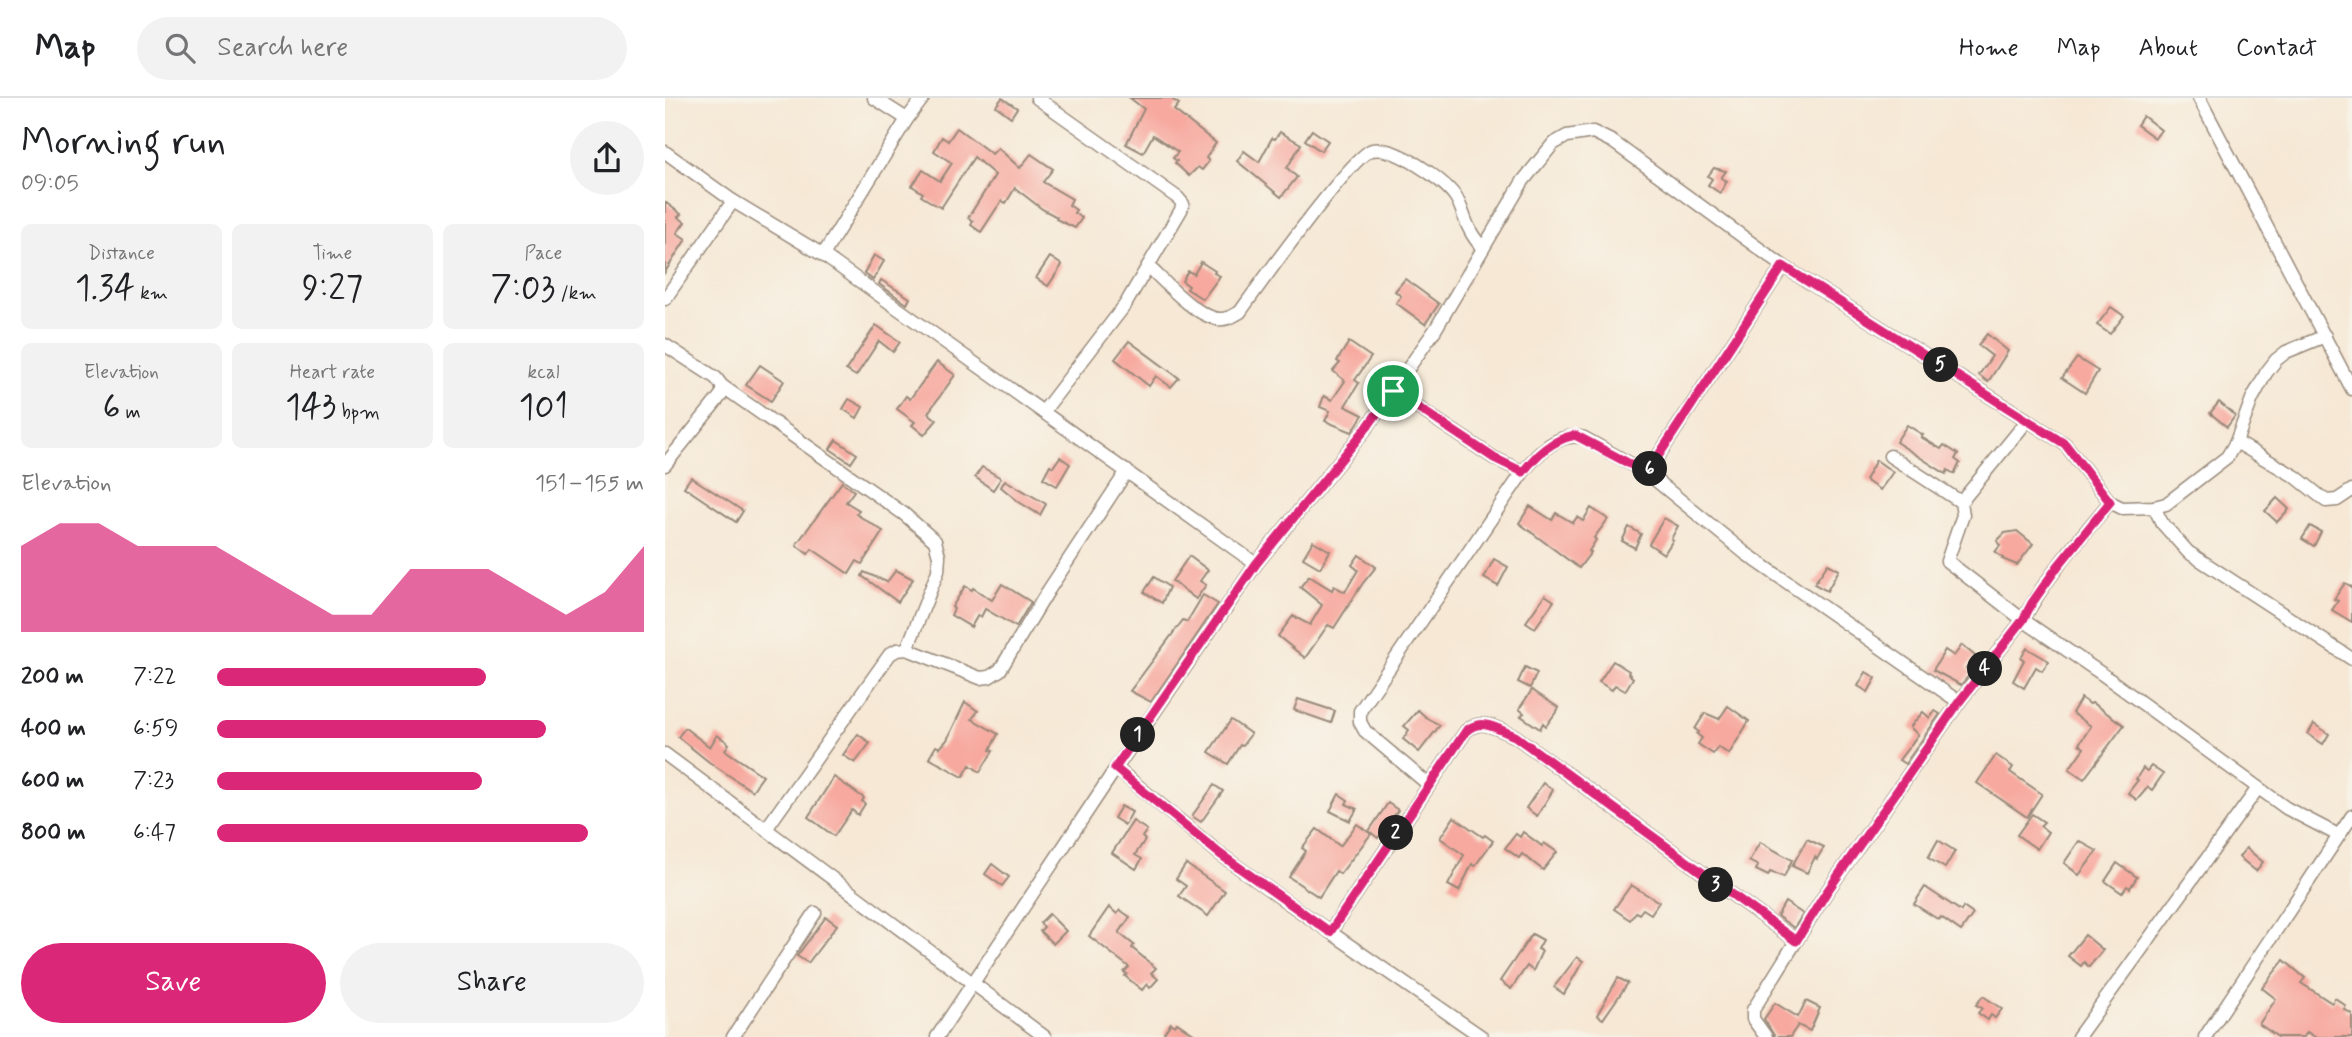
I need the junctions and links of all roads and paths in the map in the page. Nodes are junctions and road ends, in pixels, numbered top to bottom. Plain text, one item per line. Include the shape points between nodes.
1 (874, 98) edge
2 (923, 98) edge
3 (1037, 98) edge
4 (2199, 98) edge
5 (907, 119) junction
6 (665, 152) edge
7 (733, 201) junction
8 (1482, 248) junction
9 (823, 255) junction
10 (1148, 266) junction
11 (1783, 266) junction
12 (665, 299) edge
13 (2325, 336) junction
14 (665, 345) edge
15 (722, 386) junction
16 (2352, 390) edge
17 (1393, 391) junction
18 (1043, 412) junction
19 (2027, 421) junction
20 (2236, 442) junction
21 (1890, 456) dead end
22 (666, 462) edge
23 (1127, 471) junction
24 (1523, 472) junction
25 (1647, 473) junction
26 (2352, 490) edge
27 (1961, 502) junction
28 (2110, 502) junction
29 (2154, 507) junction
30 (1256, 564) junction
31 (2023, 620) junction
32 (907, 649) junction
33 (2352, 659) edge
34 (1959, 702) junction
35 (665, 754) edge
36 (1115, 768) junction
37 (1429, 785) junction
38 (2258, 788) junction
39 (2352, 816) edge
40 (766, 829) junction
41 (2338, 835) junction
42 (815, 913) dead end
43 (1330, 932) junction
44 (1796, 941) junction
45 (974, 983) junction
46 (733, 1037) edge
47 (937, 1037) edge
48 (1045, 1037) edge
49 (1482, 1037) edge
50 (1766, 1037) edge
51 (2078, 1037) edge
52 (2205, 1037) edge

1 - 5 street
2 - 5 street
3 - 10 street via 1183,204
4 - 13 street
5 - 9 street
6 - 7 street
7 - 9 street
7 - 12 street
8 - 10 street via 1455,196 1436,177 1414,162 1371,150 1333,188 1240,312 1230,318 1206,315
8 - 11 street via 1523,181 1553,144 1567,136 1593,132
8 - 17 street via 1447,311
9 - 18 street
10 - 18 street via 1125,305
11 - 19 street
11 - 25 street
13 - 16 street
13 - 20 street via 2276,360 2252,399
14 - 15 street
15 - 22 street via 722,394
15 - 32 street via 904,514 935,541 938,571
17 - 24 street
17 - 30 street
18 - 23 street
19 - 27 street
19 - 28 street via 2065,444
20 - 26 street via 2296,477 2326,501
20 - 29 street via 2227,457 2166,504
21 - 27 street
23 - 30 street
23 - 32 street via 1000,670 981,678
24 - 25 street via 1545,448 1575,435
24 - 37 street via 1360,711 1365,732
25 - 34 street via 1745,553
27 - 31 street via 1963,515 1948,561
28 - 29 street via 2122,508
28 - 31 street via 2058,566
29 - 33 street via 2188,552
30 - 36 street
31 - 34 street
31 - 38 street
32 - 40 street via 890,654
34 - 44 street
35 - 40 street
36 - 43 street via 1220,854
36 - 45 street
37 - 43 street
37 - 44 street via 1474,724 1504,731
38 - 41 street
38 - 51 street
39 - 41 street
40 - 45 street
41 - 52 street
42 - 46 street
43 - 49 street
44 - 50 street via 1753,1010 1753,1019
45 - 47 street
45 - 48 street

